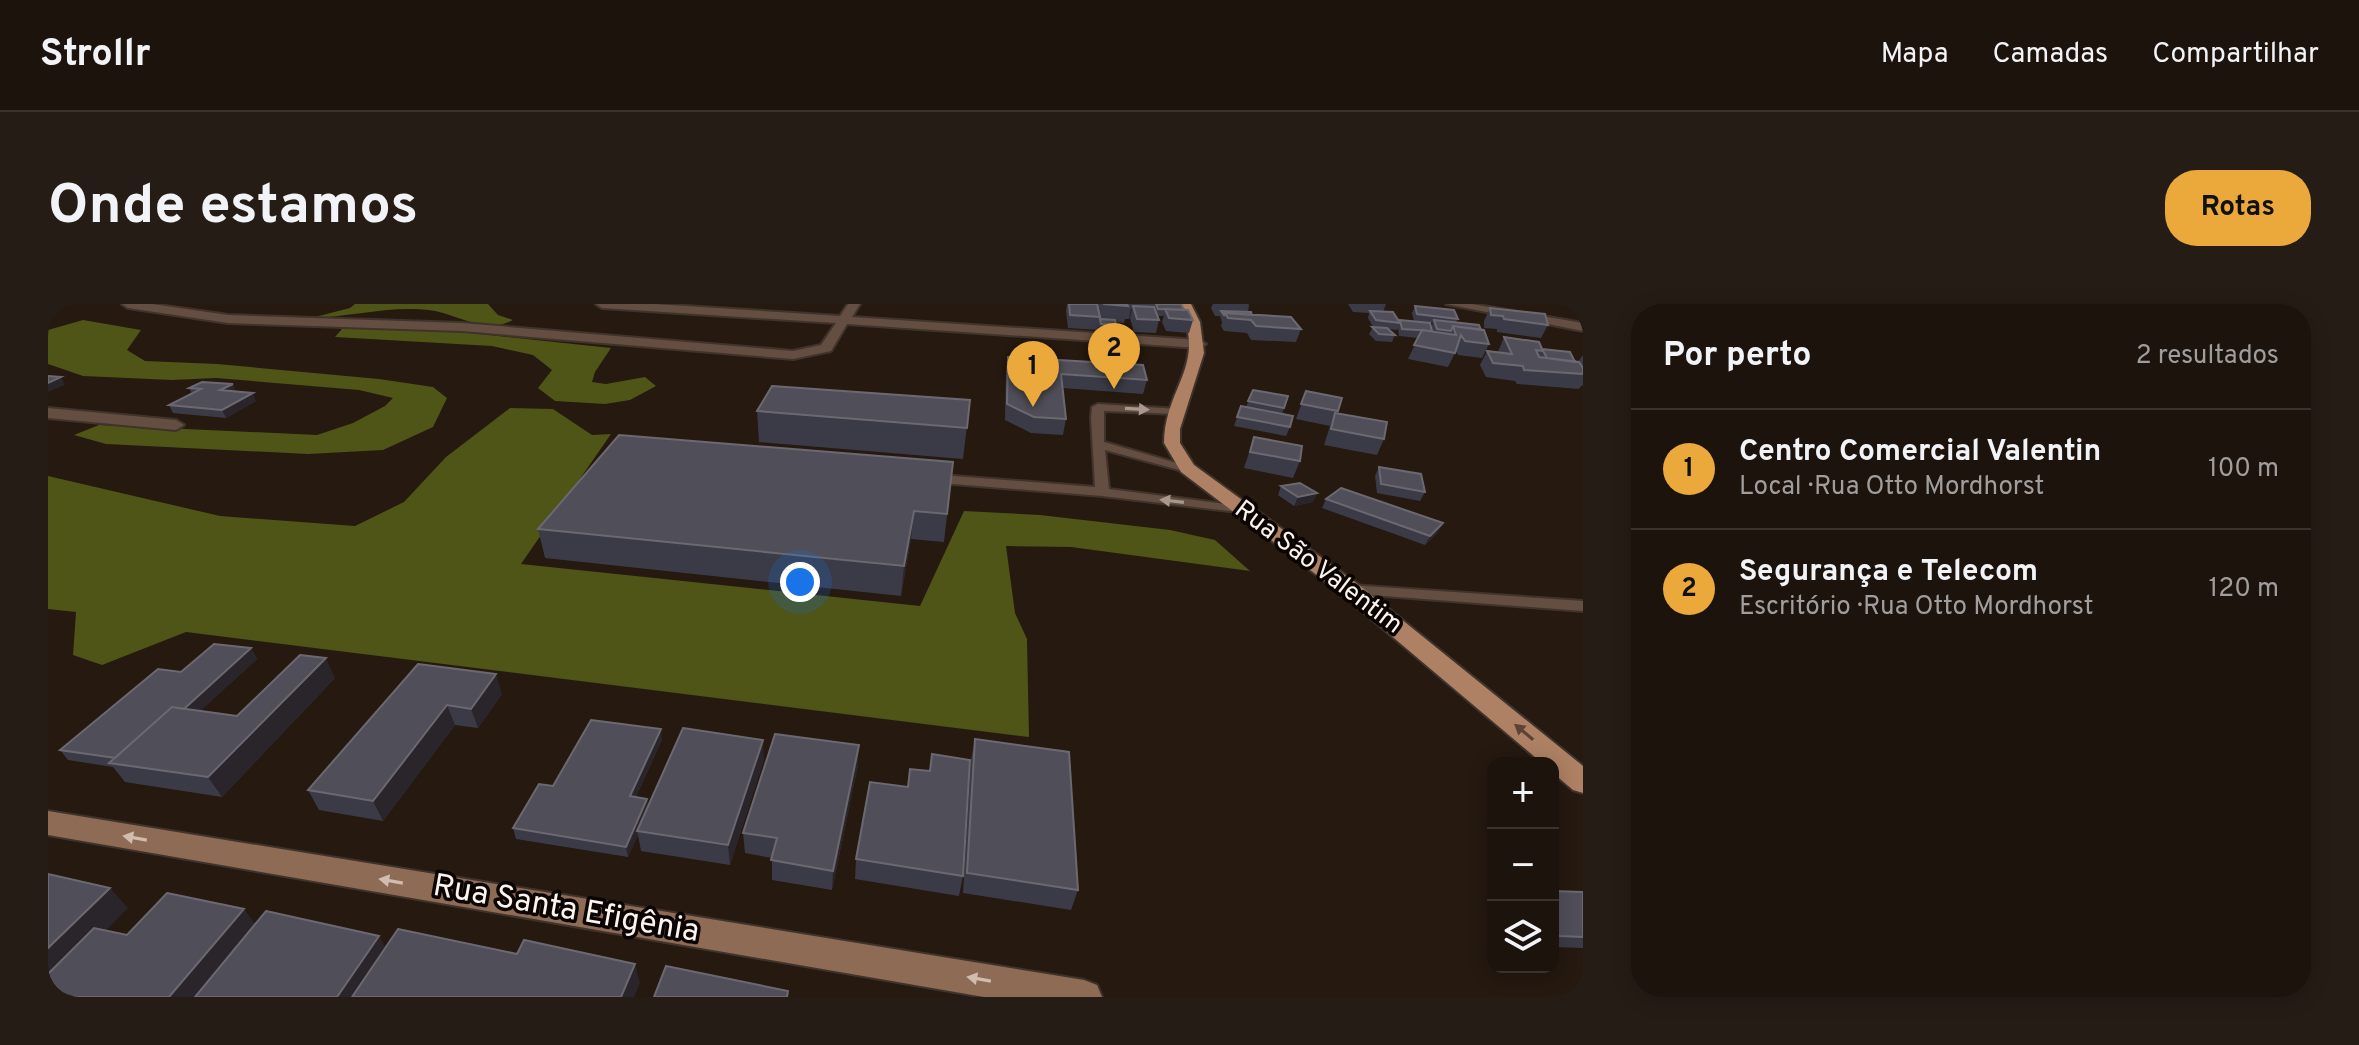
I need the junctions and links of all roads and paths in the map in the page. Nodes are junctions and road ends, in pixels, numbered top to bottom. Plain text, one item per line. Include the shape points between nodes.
1 (128, 304) edge
2 (602, 304) edge
3 (854, 304) edge
4 (1185, 304) edge
5 (1452, 304) edge
6 (843, 321) junction
7 (1583, 327) edge
8 (1199, 344) junction
9 (1175, 411) junction
10 (48, 413) edge
11 (176, 425) dead end
12 (1100, 445) junction
13 (1187, 468) junction
14 (920, 477) edge
15 (1102, 492) junction
16 (1241, 510) junction
17 (1351, 590) junction
18 (1583, 606) edge
19 (1583, 782) edge
20 (48, 823) edge
21 (1084, 997) edge

1 - 6 street via 228,319 462,327 793,355 826,348
2 - 6 street
3 - 6 street
4 - 8 main road
5 - 7 street
6 - 8 street
8 - 9 main road
12 -> 9 lane via 1095,429 1098,407
9 - 13 main road via 1172,443
10 - 11 street
12 - 13 lane
12 - 15 lane
13 - 16 main road, Rua São Valentim
14 - 15 lane
16 -> 15 lane
16 - 17 main road, Rua São Valentim
17 - 18 lane
19 -> 17 main road, Rua São Valentim
21 -> 20 street, Rua Santa Efigênia

